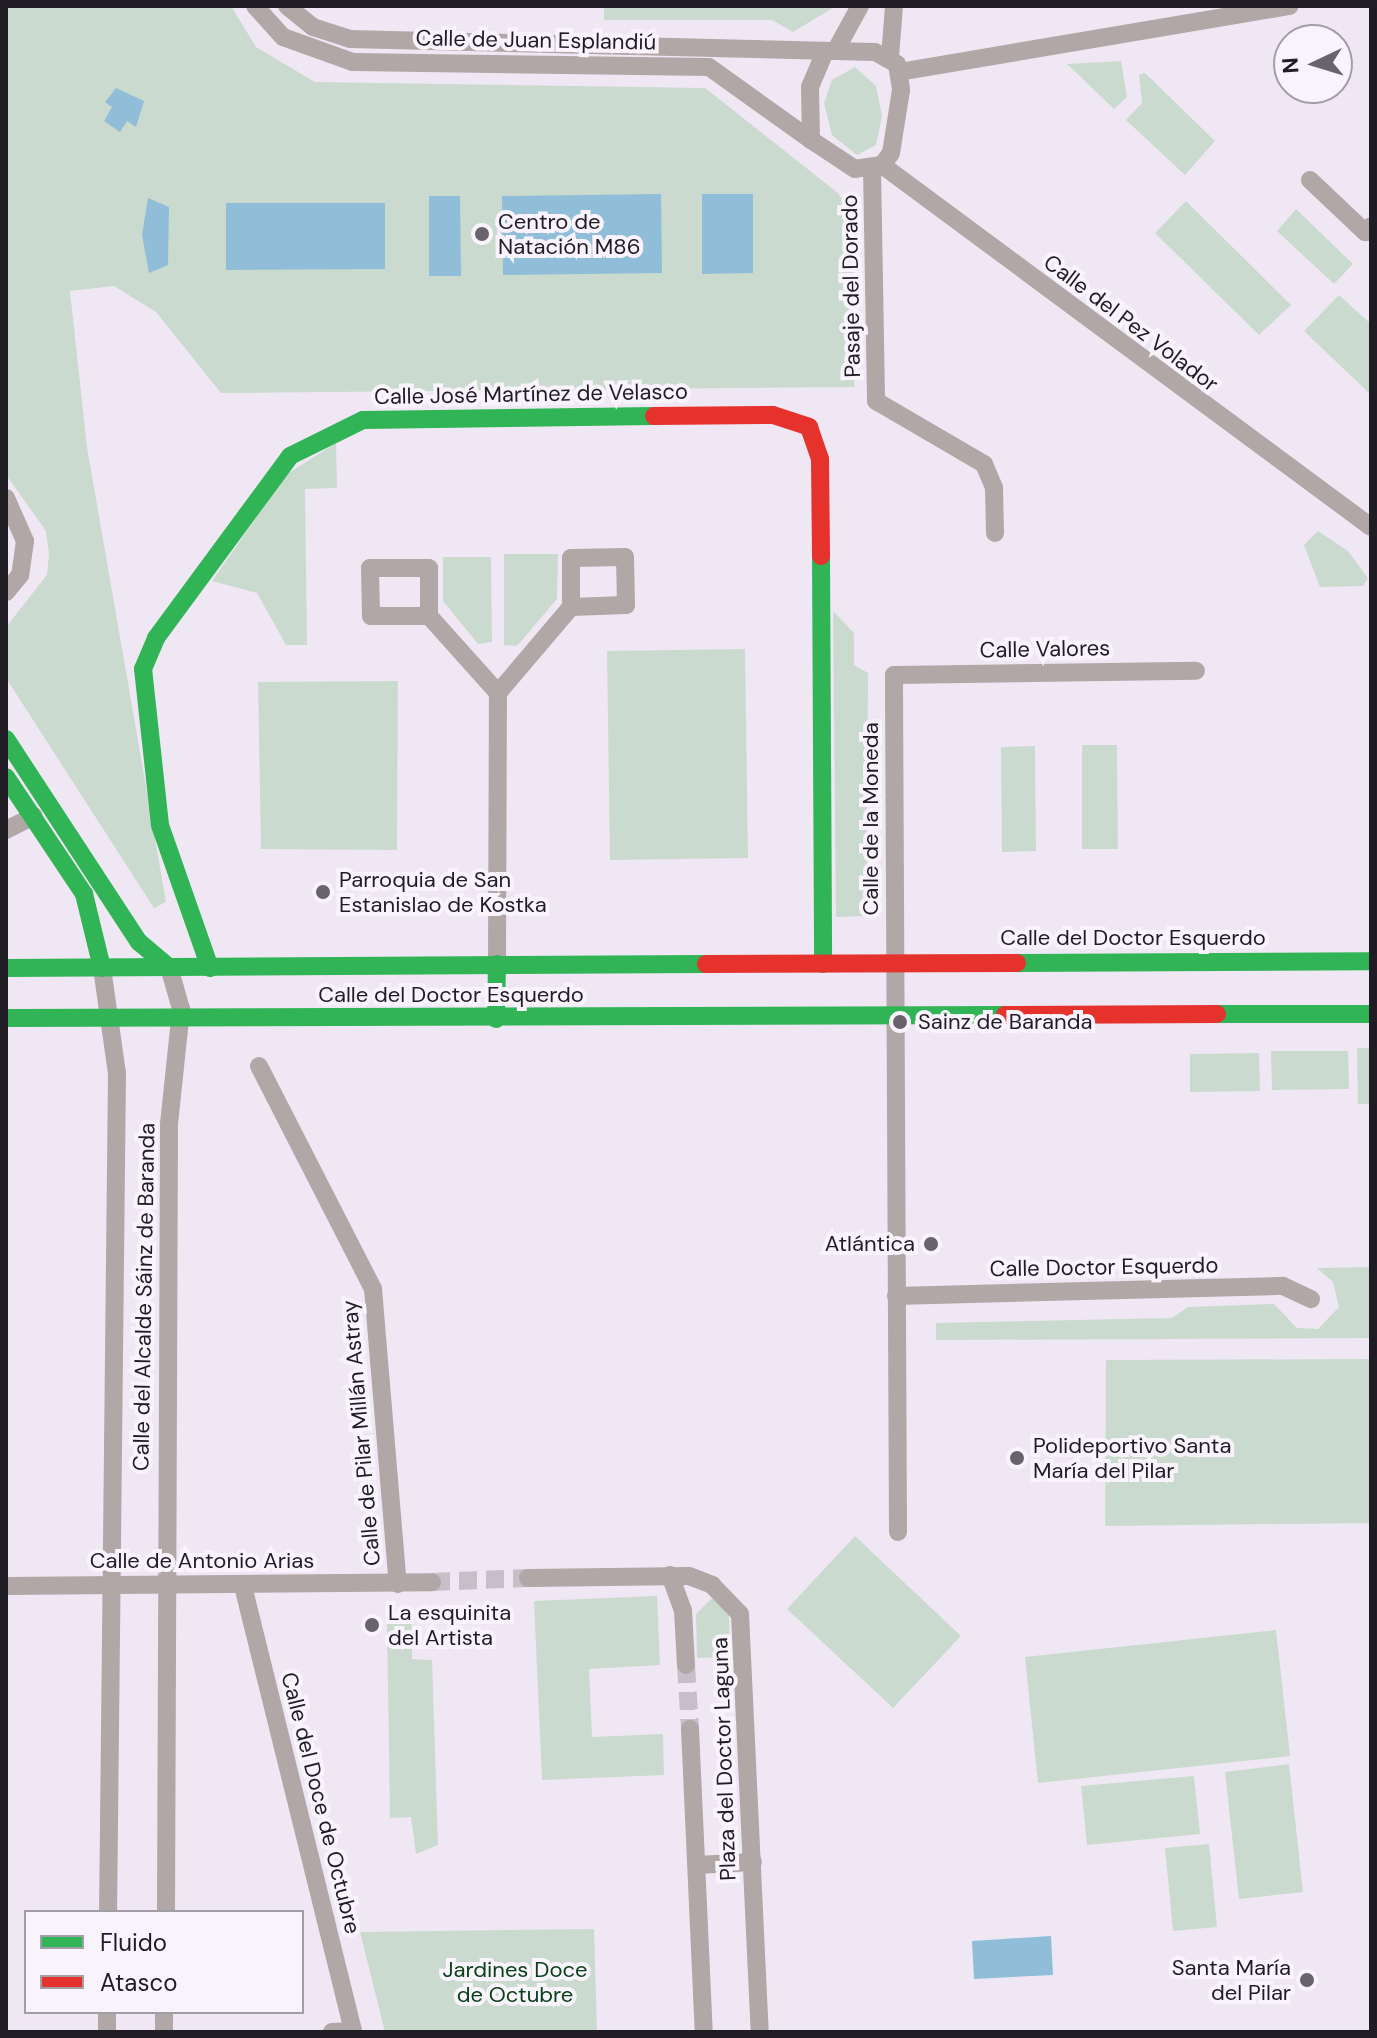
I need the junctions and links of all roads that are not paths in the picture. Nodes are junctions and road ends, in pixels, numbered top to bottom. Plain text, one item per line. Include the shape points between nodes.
1 (255, 6) edge
2 (287, 6) edge
3 (860, 6) edge
4 (894, 6) edge
5 (1289, 6) edge
6 (831, 50) junction
7 (894, 65) junction
8 (811, 140) junction
9 (877, 166) junction
10 (1310, 180) dead end
11 (1371, 226) edge
12 (6, 498) edge
13 (1354, 517) junction
14 (1371, 527) edge
15 (995, 533) dead end
16 (1371, 543) edge
17 (6, 592) edge
18 (571, 607) dead end
19 (429, 616) dead end
20 (1196, 671) dead end
21 (894, 675) joint
22 (498, 693) junction
23 (6, 739) edge
24 (6, 777) edge
25 (34, 816) junction
26 (6, 830) edge
27 (1371, 961) edge
28 (895, 963) junction
29 (497, 964) junction
30 (823, 964) junction
31 (169, 967) junction
32 (6, 968) edge
33 (102, 968) junction
34 (210, 968) junction
35 (1371, 1014) edge
36 (6, 1018) edge
37 (111, 1018) junction
38 (179, 1018) junction
39 (496, 1019) junction
40 (896, 1020) junction
41 (259, 1066) dead end
42 (896, 1296) junction
43 (1311, 1299) dead end
44 (898, 1532) dead end
45 (670, 1575) junction
46 (528, 1578) tunnel mouth
47 (432, 1582) tunnel mouth
48 (167, 1584) junction
49 (398, 1584) junction
50 (111, 1585) junction
51 (6, 1586) edge
52 (243, 1586) junction
53 (686, 1665) tunnel mouth
54 (690, 1729) tunnel mouth
55 (753, 1862) junction
56 (697, 1865) junction
57 (108, 1910) edge
58 (166, 1910) edge
59 (332, 2032) edge
60 (353, 2032) edge
61 (704, 2032) edge
62 (760, 2032) edge

1 - 8 street, Calle de Juan Esplandiú via 283,37 353,62 709,67
2 - 6 street, Calle de Juan Esplandiú via 313,27 350,39
3 - 6 street
4 - 7 street
5 - 7 street
6 - 7 street
6 - 8 street via 810,87
7 - 9 street via 891,153
8 - 9 street via 855,169
9 - 13 street, Calle del Pez Volador
9 - 15 street, Pasaje del Dorado via 876,401 984,464 994,488
10 - 11 street via 1365,232
12 - 17 street via 25,541 20,575
13 - 14 street, Calle del Pez Volador
13 - 16 street, Calle del Pez Volador
18 - 22 street
19 - 22 street
20 - 21 street, Calle Valores
21 - 28 street, Calle de la Moneda
22 - 29 street
23 - 31 main road via 139,942
24 - 25 main road, Calle del Alcalde Sáinz de Baranda
25 - 26 street
25 - 33 main road, Calle del Alcalde Sáinz de Baranda via 84,894
27 - 28 main road, Calle del Doctor Esquerdo
28 - 30 main road, Calle del Doctor Esquerdo
28 - 40 street
29 - 30 main road, Calle del Doctor Esquerdo
29 - 34 main road, Calle del Doctor Esquerdo
29 - 39 main road
30 - 34 main road, Calle José Martínez de Velasco via 820,459 809,427 761,415 363,420 290,456 156,638 143,669 160,825
31 - 33 main road, Calle del Doctor Esquerdo
31 - 34 main road, Calle del Doctor Esquerdo
31 - 38 street, Calle del Alcalde Sáinz de Baranda via 179,988
32 - 33 main road, Calle del Doctor Esquerdo
33 - 37 street, Calle del Alcalde Sáinz de Baranda
35 - 40 main road, Calle del Doctor Esquerdo
36 - 37 main road, Calle del Doctor Esquerdo
37 - 38 main road, Calle del Doctor Esquerdo
37 - 50 street, Calle del Alcalde Sáinz de Baranda via 117,1073
38 - 39 main road, Calle del Doctor Esquerdo
38 - 48 street, Calle del Alcalde Sáinz de Baranda via 169,1124
39 - 40 main road, Calle del Doctor Esquerdo
40 - 42 street
41 - 49 street, Calle de Pilar Millán Astray via 373,1289
42 - 43 street, Calle Doctor Esquerdo via 1283,1286
42 - 44 street
45 - 46 street
45 - 53 street, Plaza del Doctor Laguna via 683,1610
45 - 55 street, Plaza del Doctor Laguna via 712,1585 740,1614
47 - 49 street, Calle de Antonio Arias
48 - 50 street, Calle de Antonio Arias
48 - 52 street, Calle de Antonio Arias
48 - 58 street, Calle del Alcalde Sáinz de Baranda
49 - 52 street, Calle de Antonio Arias
50 - 51 street, Calle de Antonio Arias
50 - 57 street, Calle del Alcalde Sáinz de Baranda
52 - 60 street, Calle del Doce de Octubre
54 - 56 street, Plaza del Doctor Laguna
55 - 56 street
55 - 62 street, Plaza del Doctor Laguna
56 - 61 street, Plaza del Doctor Laguna
59 - 60 street

